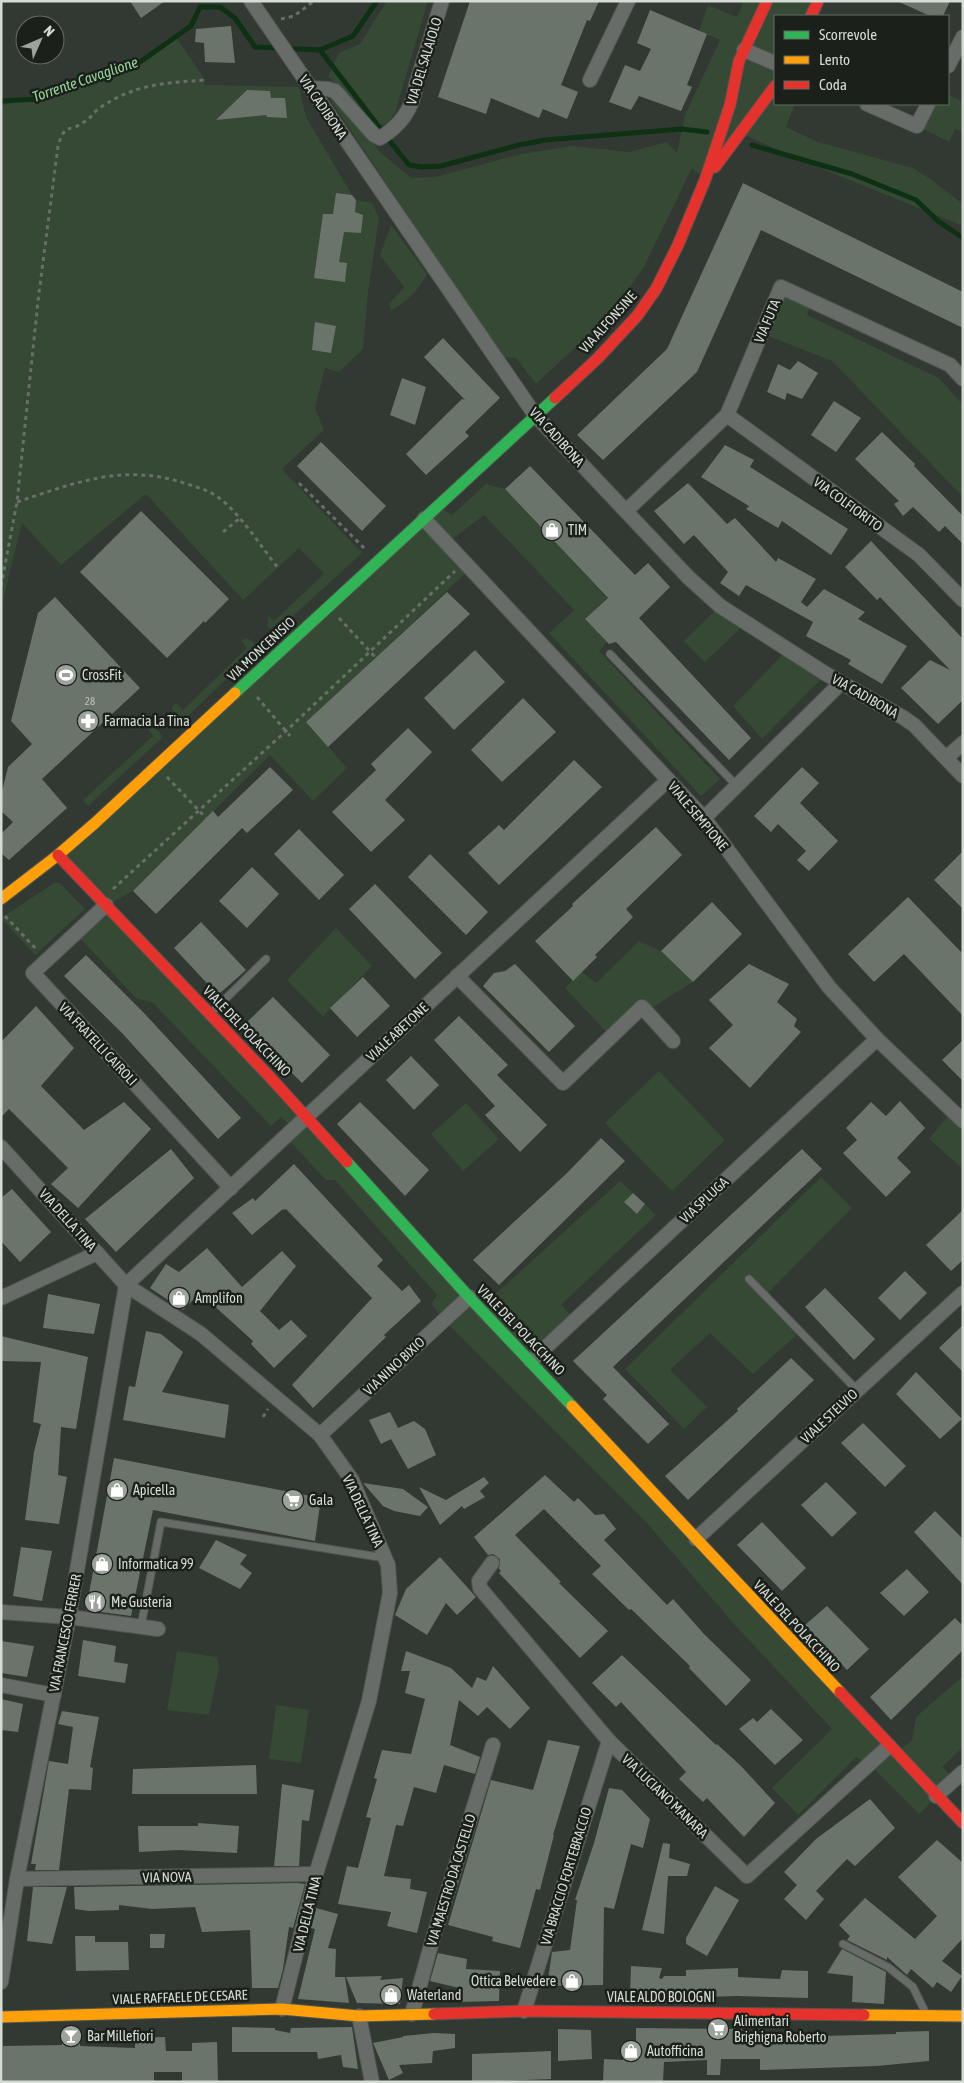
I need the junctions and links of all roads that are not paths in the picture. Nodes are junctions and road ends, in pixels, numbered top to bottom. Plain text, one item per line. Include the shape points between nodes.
1 (251, 1) edge
2 (442, 1) edge
3 (628, 1) edge
4 (767, 1) edge
5 (818, 1) edge
6 (811, 15) edge
7 (963, 37) edge
8 (744, 50) junction
9 (774, 63) edge
10 (949, 64) edge
11 (590, 80) dead end
12 (774, 87) edge
13 (310, 88) junction
14 (869, 105) edge
15 (928, 105) edge
16 (705, 180) junction
17 (963, 379) edge
18 (535, 414) junction
19 (727, 415) junction
20 (626, 511) junction
21 (424, 519) junction
22 (963, 600) edge
23 (610, 654) dead end
24 (841, 683) junction
25 (963, 743) edge
26 (946, 758) junction
27 (963, 776) edge
28 (668, 780) junction
29 (736, 785) junction
30 (704, 818) junction
31 (58, 855) junction
32 (1, 899) edge
33 (104, 902) junction
34 (266, 958) dead end
35 (457, 976) junction
36 (210, 1014) junction
37 (877, 1038) junction
38 (673, 1041) dead end
39 (306, 1116) junction
40 (963, 1120) edge
41 (1, 1147) edge
42 (231, 1188) junction
43 (97, 1253) junction
44 (748, 1279) dead end
45 (126, 1285) junction
46 (963, 1293) edge
47 (469, 1297) junction
48 (1, 1298) edge
49 (531, 1362) junction
50 (857, 1390) junction
51 (320, 1435) junction
52 (696, 1539) junction
53 (385, 1558) junction
54 (492, 1563) dead end
55 (1, 1612) edge
56 (69, 1617) junction
57 (141, 1626) junction
58 (158, 1629) dead end
59 (1, 1685) edge
60 (54, 1694) junction
61 (608, 1741) junction
62 (493, 1745) dead end
63 (888, 1746) junction
64 (963, 1772) edge
65 (936, 1796) junction
66 (963, 1823) edge
67 (316, 1874) junction
68 (17, 1879) junction
69 (843, 1944) dead end
70 (1, 1982) edge
71 (282, 2009) junction
72 (524, 2011) junction
73 (412, 2014) junction
74 (359, 2016) junction
75 (927, 2016) junction
76 (963, 2016) edge
77 (1, 2017) edge
78 (372, 2082) edge

1 - 13 street, VIA CADIBONA
2 - 13 street, VIA DEL SALAIOLO via 414,99 407,113 385,135 380,138 374,135 335,91
3 - 11 street
4 - 8 main road, VIA ALFONSINE
5 - 6 main road
7 - 10 street
8 - 9 street
8 - 16 main road, VIA ALFONSINE
12 - 16 main road, VIA ALFONSINE
13 - 18 street, VIA CADIBONA
14 - 15 street via 917,126
16 - 18 main road, VIA ALFONSINE via 678,245 656,289 637,316 598,358
17 - 19 street, VIA FUTA via 950,365 781,287
18 - 20 street, VIA CADIBONA
18 - 21 main road, VIA MONCENISIO
19 - 20 street, VIA FUTA
19 - 22 street, VIA COLFIORITO via 919,555
20 - 24 street, VIA CADIBONA via 720,606
21 - 28 street, VIALE SEMPIONE
21 - 31 main road, VIA MONCENISIO
23 - 29 lane
24 - 26 street, VIA CADIBONA via 909,722
24 - 29 street
25 - 26 street
26 - 27 street, VIA CADIBONA
28 - 30 street, VIALE SEMPIONE
28 - 35 street, VIALE ABETONE
29 - 30 street
30 - 37 street, VIALE SEMPIONE via 829,987
31 - 32 main road, VIA MONCENISIO
31 - 33 main road, VIALE DEL POLACCHINO
33 - 36 main road, VIALE DEL POLACCHINO
33 - 42 street, VIA FRATELLI CAIROLI via 33,973
34 - 36 lane
35 - 38 street via 563,1083 642,1008
35 - 39 street, VIALE ABETONE
36 - 39 main road, VIALE DEL POLACCHINO
37 - 40 street, VIALE SEMPIONE
37 - 49 street, VIA SPLUGA
39 - 42 street, VIALE ABETONE
39 - 47 main road, VIALE DEL POLACCHINO
41 - 43 street, VIA DELLA TINA
42 - 45 street, VIALE ABETONE
43 - 45 street, VIA DELLA TINA
43 - 48 street
44 - 50 lane
45 - 51 street, VIA DELLA TINA via 201,1334
45 - 56 street, VIA FRANCESCO FERRER
46 - 50 street, VIALE STELVIO
47 - 49 main road, VIALE DEL POLACCHINO
47 - 51 street, VIA NINO BIXIO
49 - 52 main road, VIALE DEL POLACCHINO
50 - 52 street, VIALE STELVIO
51 - 53 street, VIA DELLA TINA via 352,1480
52 - 63 main road, VIALE DEL POLACCHINO
53 - 57 lane via 161,1522
53 - 67 street, VIA DELLA TINA via 390,1592 369,1701
54 - 61 street, VIA LUCIANO MANARA via 479,1581 480,1588
55 - 56 street
56 - 57 street
56 - 60 street, VIA FRANCESCO FERRER
57 - 58 street
59 - 60 street
60 - 68 street, VIA FRANCESCO FERRER
61 - 63 street, VIA LUCIANO MANARA via 747,1876
61 - 72 street, VIA BRACCIO FORTEBRACCIO
62 - 73 street, VIA MAESTRO DA CASTELLO
63 - 65 main road, VIALE DEL POLACCHINO
64 - 65 street
65 - 66 main road, VIALE DEL POLACCHINO
67 - 68 street, VIA NOVA
67 - 71 street, VIA DELLA TINA
68 - 70 street, VIA FRANCESCO FERRER
69 - 75 lane via 888,1967 913,1987
71 - 74 main road, VIALE RAFFAELE DE CESARE
71 - 77 main road, VIALE RAFFAELE DE CESARE
72 - 73 main road, VIALE ALDO BOLOGNI
72 - 75 main road, VIALE ALDO BOLOGNI
73 - 74 main road, VIALE ALDO BOLOGNI
74 - 78 street
75 - 76 main road, VIALE ALDO BOLOGNI

